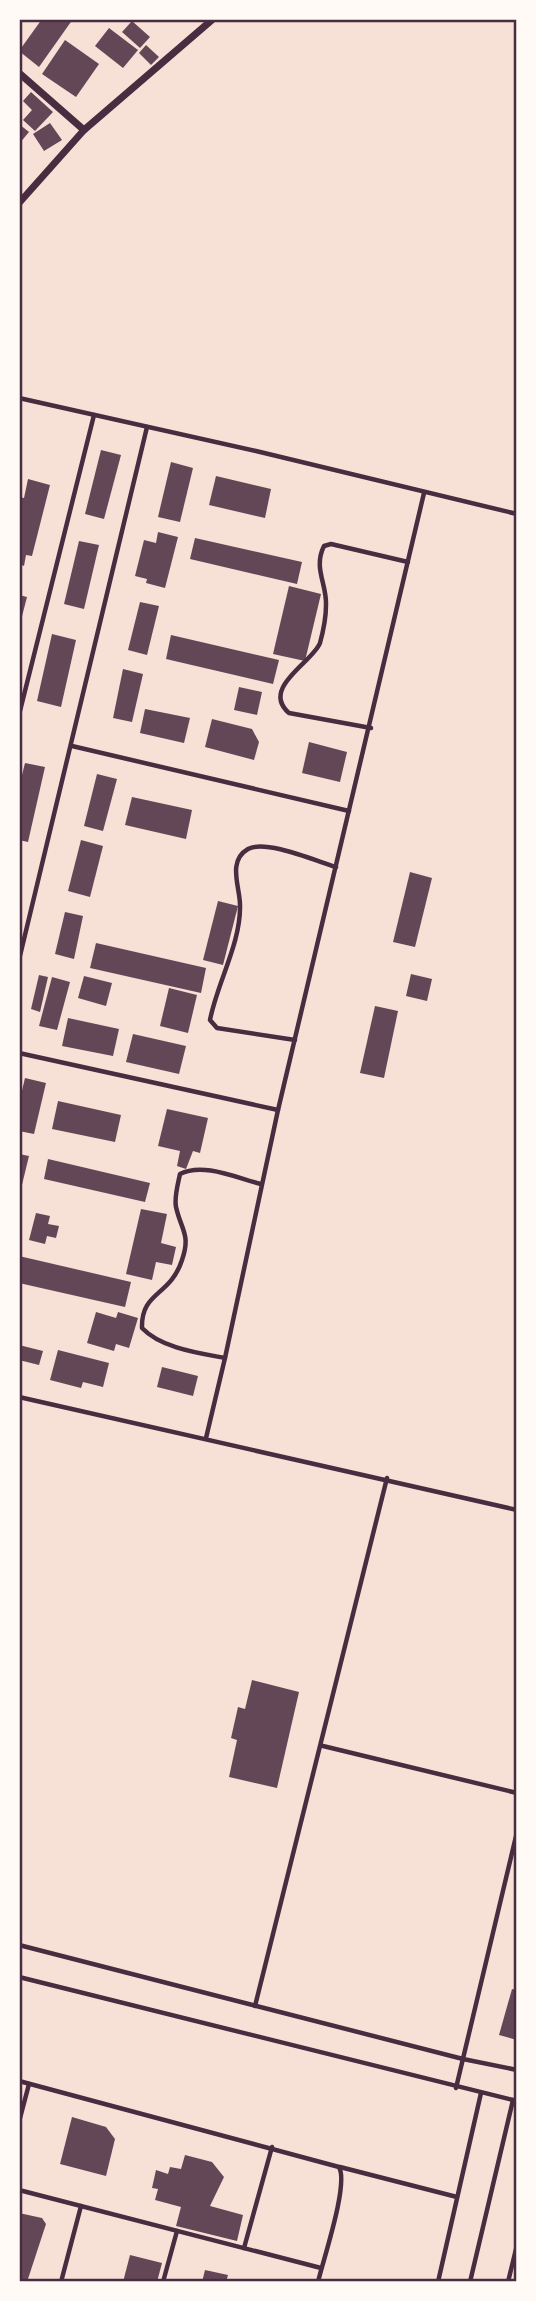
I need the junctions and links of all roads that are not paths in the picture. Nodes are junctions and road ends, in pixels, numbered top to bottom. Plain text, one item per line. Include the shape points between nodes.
1 (213, 19) edge
2 (19, 73) edge
3 (84, 130) junction
4 (19, 203) edge
5 (19, 398) edge
6 (94, 415) junction
7 (147, 427) junction
8 (424, 492) junction
9 (517, 514) edge
10 (408, 562) junction
11 (19, 715) edge
12 (370, 728) junction
13 (72, 746) junction
14 (349, 811) junction
15 (336, 867) junction
16 (20, 951) edge
17 (19, 960) edge
18 (295, 1040) junction
19 (19, 1053) edge
20 (278, 1110) junction
21 (261, 1184) junction
22 (225, 1358) junction
23 (19, 1396) edge
24 (206, 1438) junction
25 (387, 1478) junction
26 (517, 1510) edge
27 (323, 1746) junction
28 (517, 1793) edge
29 (517, 1832) edge
30 (19, 1945) edge
31 (19, 1977) edge
32 (256, 2006) junction
33 (463, 2059) junction
34 (517, 2070) edge
35 (19, 2081) edge
36 (29, 2084) junction
37 (456, 2088) junction
38 (481, 2093) junction
39 (515, 2100) edge
40 (19, 2122) edge
41 (272, 2147) junction
42 (339, 2167) junction
43 (19, 2190) edge
44 (457, 2197) junction
45 (81, 2206) junction
46 (177, 2231) junction
47 (517, 2245) edge
48 (244, 2248) junction
49 (321, 2268) junction
50 (61, 2282) edge
51 (163, 2282) edge
52 (318, 2282) edge
53 (438, 2282) edge
54 (470, 2282) edge
55 (508, 2282) edge

1 - 3 street
2 - 3 street
3 - 4 street
5 - 6 lane
6 - 7 lane
6 - 11 lane
7 - 8 lane
7 - 13 lane
8 - 9 lane
8 - 10 lane
10 - 12 lane
10 - 12 lane via 324,546 320,576 327,603 319,645 289,676 281,701 289,713
12 - 14 lane
13 - 14 lane
13 - 16 lane
14 - 15 lane
15 - 18 lane
15 - 18 lane via 262,845 249,848 237,865 240,905 210,1020 217,1028
16 - 17 lane
18 - 20 lane
19 - 20 lane
20 - 21 lane
21 - 22 lane
21 - 22 lane via 209,1171 189,1169 180,1174 176,1208 187,1239 182,1261 173,1281 147,1301 141,1314 142,1328 150,1336
22 - 24 lane
23 - 24 lane
24 - 25 lane
25 - 26 lane
25 - 27 lane
27 - 28 lane
27 - 32 lane
29 - 33 lane
30 - 32 lane
31 - 37 lane
32 - 33 lane
33 - 34 lane
33 - 37 lane
35 - 36 lane
36 - 40 lane
36 - 41 lane
37 - 38 lane
38 - 39 lane
38 - 44 lane
39 - 54 lane
41 - 42 lane
41 - 48 lane
42 - 44 lane
42 - 49 lane via 341,2187
43 - 45 lane
44 - 53 lane
45 - 46 lane
45 - 50 lane
46 - 48 lane
46 - 51 lane
47 - 55 lane
48 - 49 lane
49 - 52 lane

